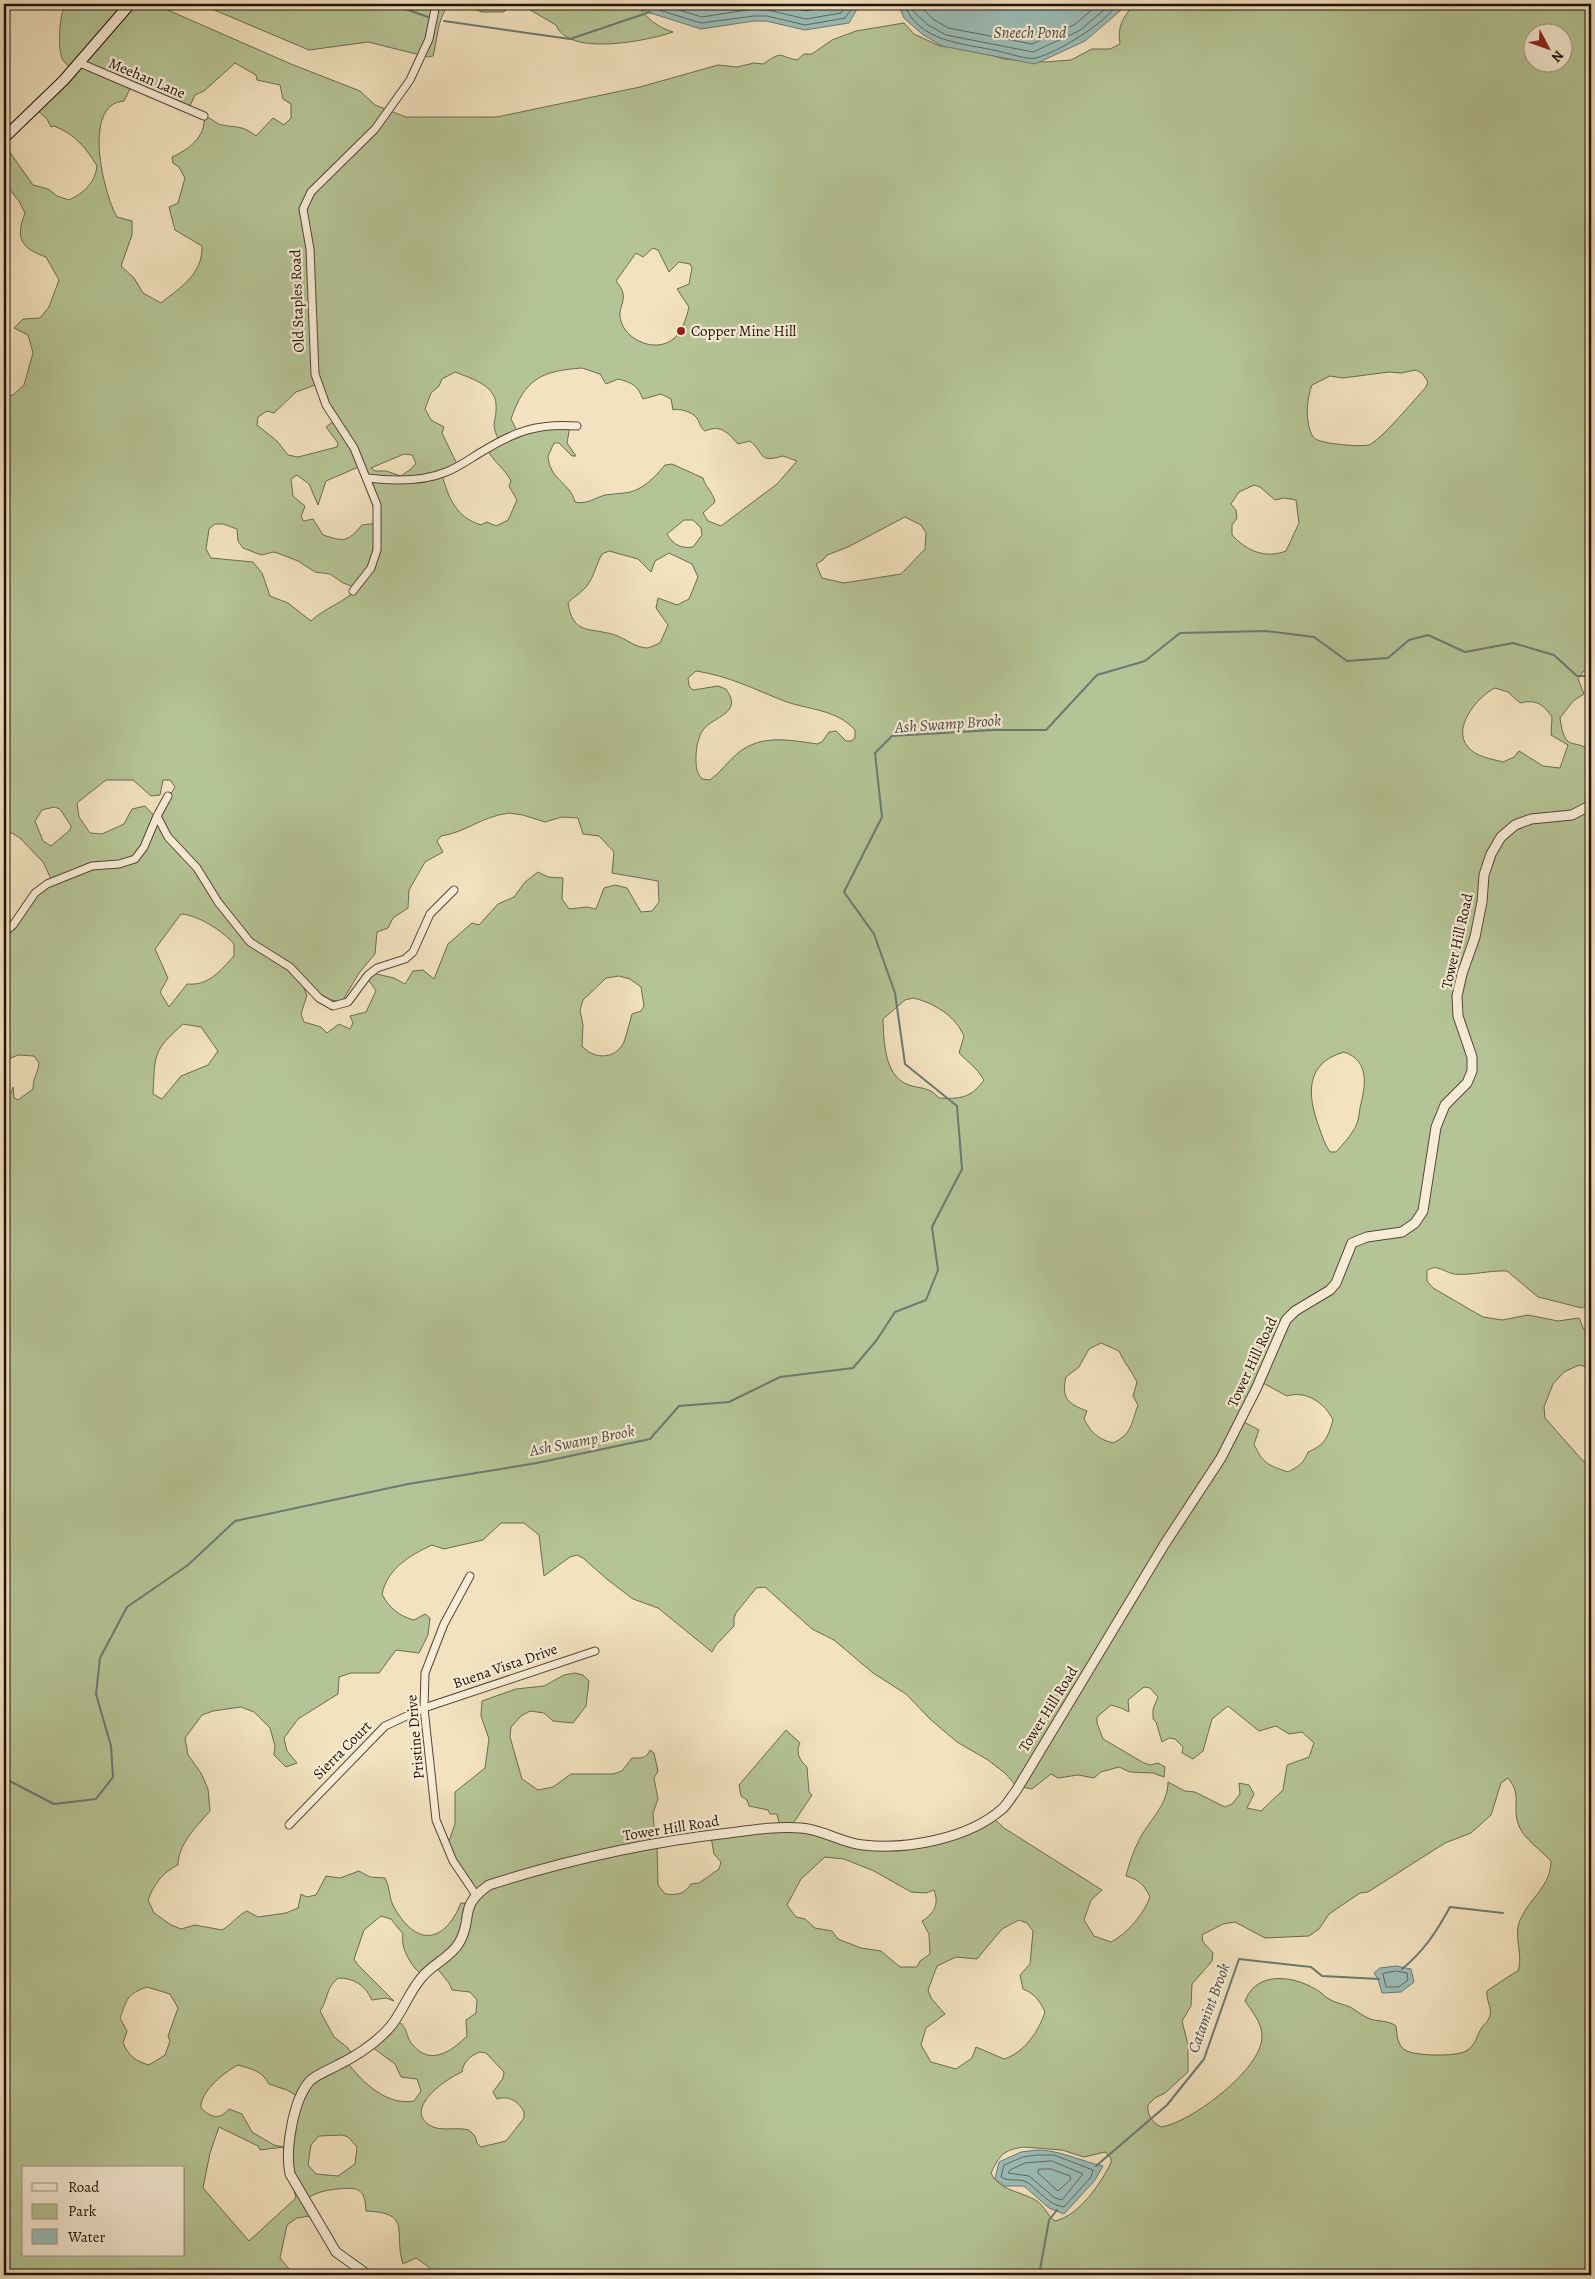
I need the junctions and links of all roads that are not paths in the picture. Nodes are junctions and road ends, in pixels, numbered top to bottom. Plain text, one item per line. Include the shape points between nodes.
1 (130, 4) edge
2 (436, 4) edge
3 (80, 64) junction
4 (204, 116) dead end
5 (4, 138) edge
6 (577, 426) dead end
7 (367, 478) junction
8 (353, 591) dead end
9 (168, 796) dead end
10 (1591, 805) edge
11 (157, 816) junction
12 (454, 890) dead end
13 (4, 933) edge
14 (470, 1576) dead end
15 (595, 1651) dead end
16 (424, 1708) junction
17 (289, 1825) dead end
18 (476, 1895) junction
19 (368, 2275) edge

1 - 3 main road
2 - 7 street, Old Staples Road via 429,39 410,80 375,129 311,192 303,209 310,250 314,374 326,404 354,448
3 - 4 street, Meehan Lane
3 - 5 main road
6 - 7 street via 554,424 523,432 437,475 401,480
7 - 8 street, Old Staples Road via 377,505 377,550 371,568
9 - 11 street
10 - 18 street, Tower Hill Road via 1572,815 1523,822 1501,836 1486,868 1475,937 1457,996 1458,1016 1472,1057 1472,1071 1467,1083 1449,1100 1436,1127 1423,1211 1415,1223 1402,1232 1367,1237 1352,1244 1330,1290 1290,1314 1222,1458 1164,1545 1002,1809 948,1838 884,1846 861,1845 801,1828 698,1837 544,1868 489,1885
11 - 12 street via 168,837 197,868 218,902 250,942 290,967 319,998 334,1006 348,1002 377,968 405,959 413,952 430,914
11 - 13 street via 148,840 135,859 92,866 47,884 35,893
14 - 16 street, Pristine Drive via 444,1624 425,1673
15 - 16 street, Buena Vista Drive
16 - 17 street, Sierra Court via 385,1726
16 - 18 street, Pristine Drive via 436,1820 453,1861
18 - 19 street via 466,1915 459,1943 421,1977 390,2027 357,2054 309,2082 299,2099 288,2161 290,2174 336,2252

